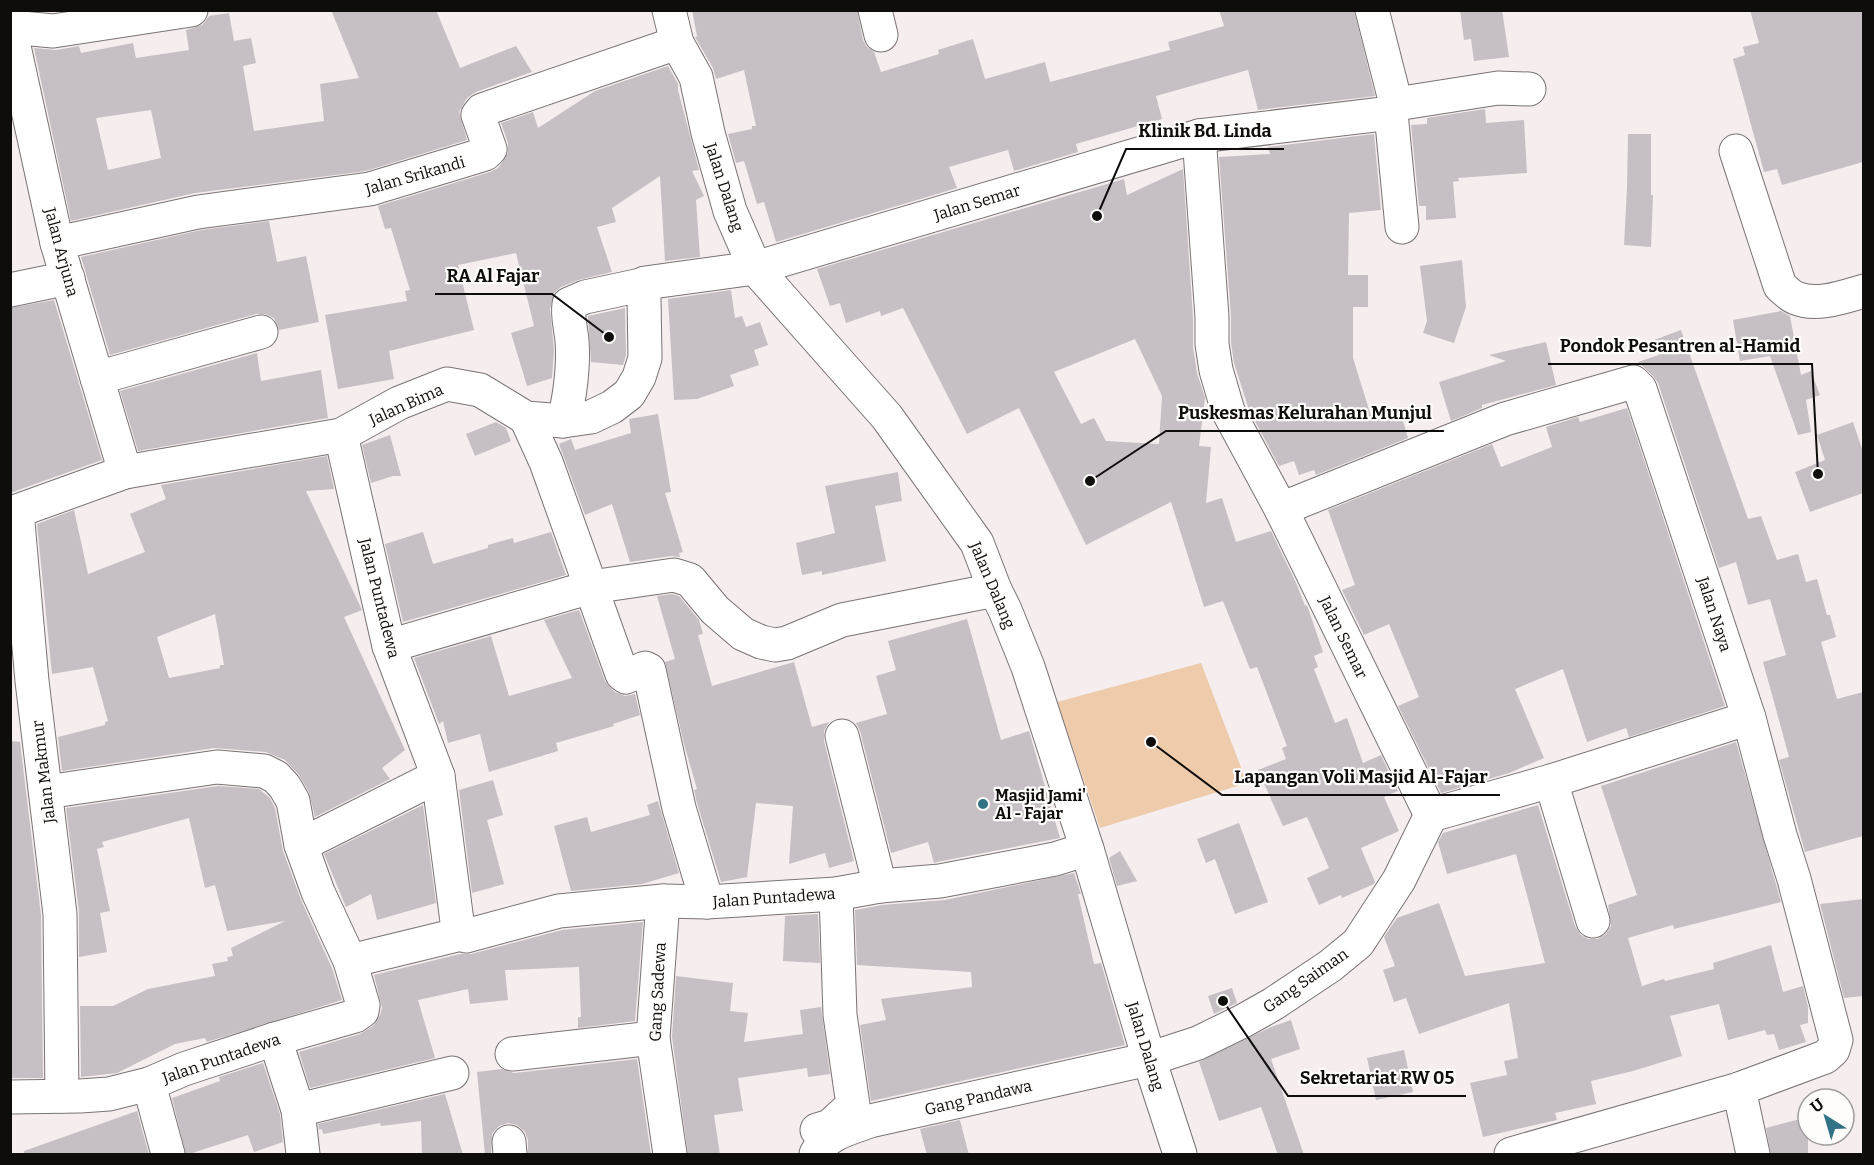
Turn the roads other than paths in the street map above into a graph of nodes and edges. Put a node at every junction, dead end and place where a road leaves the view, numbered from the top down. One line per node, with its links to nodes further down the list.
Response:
1 (191, 10): 4 (street)
2 (669, 10): 5 (street, Jalan Dalang)
3 (1372, 10): 7 (street)
4 (11, 28): 11 (street, Jalan Arjuna)
5 (677, 43): 11 (street, Jalan Srikandi); 12 (street, Jalan Dalang)
6 (1529, 89): 7 (street, Jalan Semar)
7 (1394, 108): 8 (street, Jalan Semar); 10 (street)
8 (1198, 136): 12 (street, Jalan Semar); 23 (street, Jalan Semar)
9 (1736, 151): 16 (street)
10 (1402, 226)
11 (57, 243): 13 (street, Jalan Arjuna)
12 (754, 268): 14 (street); 26 (street, Jalan Dalang)
13 (68, 278): 15 (street); 18 (street, Jalan Arjuna)
14 (641, 285): 20 (street, Jalan Bima); 20 (street)
15 (10, 290)
16 (1863, 291)
17 (261, 332): 18 (street)
18 (97, 378): 22 (street, Jalan Arjuna)
19 (526, 418): 20 (street, Jalan Bima); 21 (street, Jalan Bima); 25 (street)
20 (563, 421)
21 (341, 435): 22 (street, Jalan Bima); 27 (street, Jalan Puntadewa)
22 (125, 472): 24 (street, Jalan Makmur)
23 (1281, 509): 28 (street, Jalan Naya); 33 (street, Jalan Semar)
24 (14, 512): 32 (street, Jalan Makmur)
25 (591, 587): 26 (street); 27 (street); 39 (street)
26 (995, 591): 35 (street, Jalan Dalang)
27 (389, 646): 30 (street, Jalan Puntadewa)
28 (1749, 718): 31 (street); 49 (street, Jalan Naya)
29 (842, 736): 36 (street)
30 (438, 776): 34 (street); 41 (street, Jalan Puntadewa)
31 (1551, 781): 33 (street); 40 (street)
32 (46, 792): 34 (street, Jalan Puntadewa); 50 (street, Jalan Makmur)
33 (1431, 815): 46 (street, Gang Saiman)
34 (301, 845): 42 (street, Jalan Puntadewa)
35 (1087, 849): 36 (street, Jalan Puntadewa); 46 (street, Jalan Dalang)
36 (880, 886): 37 (street, Jalan Puntadewa)
37 (836, 894): 39 (street, Jalan Puntadewa); 56 (street)
38 (663, 901): 39 (street, Jalan Puntadewa); 41 (street, Jalan Puntadewa); 43 (street, Gang Sadewa)
39 (707, 902)
40 (1593, 921)
41 (461, 934): 42 (street, Jalan Puntadewa)
42 (350, 961): 44 (street, Jalan Puntadewa)
43 (653, 1038): 45 (street); 55 (street, Gang Sadewa)
44 (275, 1039): 48 (street, Jalan Puntadewa); 52 (street)
45 (512, 1054)
46 (1149, 1059): 57 (street, Gang Pandawa); 58 (street, Jalan Dalang)
47 (452, 1072): 52 (street)
48 (149, 1084): 50 (street, Jalan Puntadewa); 53 (street)
49 (1739, 1089): 59 (street); 60 (street)
50 (62, 1096): 51 (street)
51 (10, 1097)
52 (298, 1110): 54 (street)
53 (168, 1155)
54 (303, 1155)
55 (670, 1155)
56 (803, 1155)
57 (816, 1155)
58 (1180, 1155)
59 (1511, 1155)
60 (1753, 1155)

